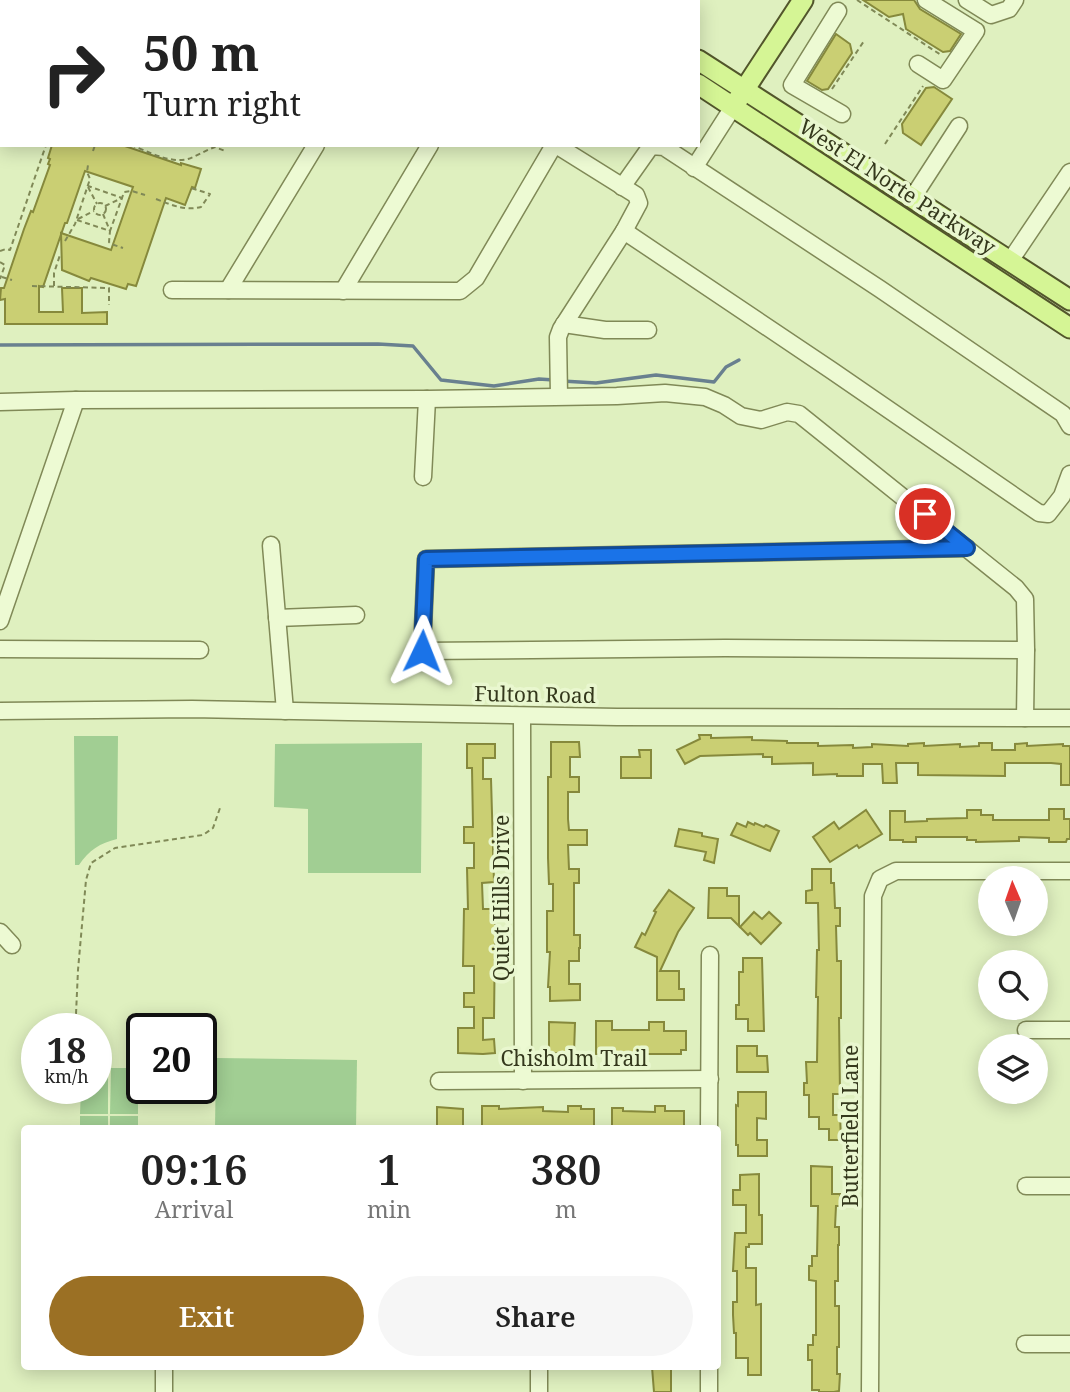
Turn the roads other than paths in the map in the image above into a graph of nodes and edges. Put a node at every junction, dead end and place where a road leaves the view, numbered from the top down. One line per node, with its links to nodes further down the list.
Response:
1 (803, 0): 9 (main road)
2 (926, 0): 7 (street)
3 (967, 0): 4 (street)
4 (1016, 0)
5 (838, 11): 11 (street)
6 (700, 61): 9 (main road, West El Norte Parkway)
7 (918, 64)
8 (700, 85): 10 (main road, West El Norte Parkway)
9 (744, 89): 10 (main road); 22 (main road, West El Norte Parkway)
10 (733, 107): 19 (street); 30 (main road, West El Norte Parkway)
11 (842, 114)
12 (958, 126): 22 (street)
13 (315, 147): 26 (street)
14 (429, 147): 27 (street)
15 (554, 147): 27 (street)
16 (558, 147): 21 (street)
17 (650, 147): 21 (street)
18 (664, 147): 19 (street)
19 (694, 168): 36 (street)
20 (1070, 173): 24 (street)
21 (622, 187): 23 (street)
22 (913, 197): 24 (main road, West El Norte Parkway)
23 (624, 231): 29 (street); 37 (street)
24 (1010, 261): 28 (main road, West El Norte Parkway)
25 (172, 290): 26 (street)
26 (228, 290): 27 (street)
27 (343, 290)
28 (1070, 300)
29 (564, 324): 31 (street); 32 (street)
30 (1070, 328)
31 (648, 330)
32 (559, 385): 33 (street); 40 (street)
33 (427, 399): 34 (street); 38 (street)
34 (76, 400): 35 (street); 43 (street)
35 (0, 402)
36 (1070, 426)
37 (1070, 474)
38 (423, 477)
39 (271, 545): 42 (street)
40 (967, 548): 46 (street); 46 (street)
41 (356, 615): 42 (street)
42 (277, 618): 48 (street)
43 (0, 621)
44 (0, 649): 45 (street)
45 (200, 650)
46 (1026, 650): 50 (street)
47 (0, 711): 48 (street, Fulton Road)
48 (285, 712): 49 (street, Fulton Road)
49 (522, 716): 50 (street, Fulton Road); 60 (street, Quiet Hills Drive)
50 (1025, 718): 51 (street, Fulton Road)
51 (1070, 718)
52 (1070, 871): 72 (street, Butterfield Lane)
53 (0, 932): 54 (street)
54 (12, 945)
55 (710, 956): 58 (street)
56 (1026, 1030): 57 (street)
57 (1070, 1030)
58 (709, 1079): 60 (street, Chisholm Trail); 61 (street)
59 (439, 1081): 60 (street, Chisholm Trail)
60 (523, 1081)
61 (709, 1125)
62 (1026, 1186): 63 (street)
63 (1070, 1186)
64 (1025, 1344): 65 (street)
65 (1070, 1345)
66 (164, 1370): 69 (street)
67 (539, 1370): 70 (street)
68 (709, 1370): 71 (street)
69 (164, 1392)
70 (539, 1392)
71 (709, 1392)
72 (870, 1392)

